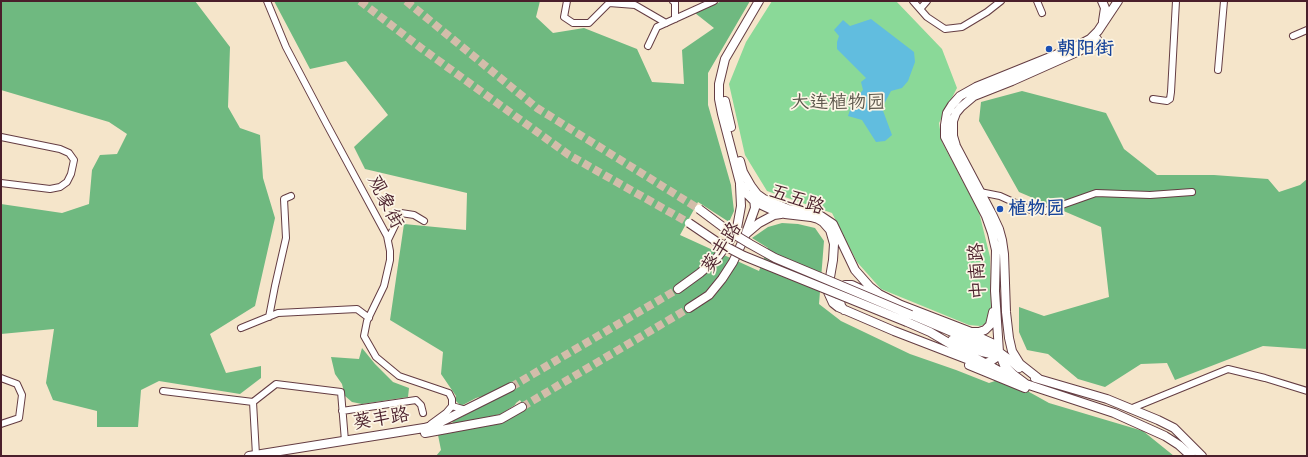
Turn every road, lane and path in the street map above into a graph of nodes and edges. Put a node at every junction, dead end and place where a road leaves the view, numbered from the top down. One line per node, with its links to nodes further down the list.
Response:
1 (267, 1): 43 (street, 观象街)
2 (566, 1): 19 (street)
3 (673, 1): 18 (street)
4 (714, 1): 18 (street)
5 (759, 1): 27 (main road, 五五路)
6 (765, 1): 29 (main road, 五五路)
7 (913, 1): 16 (street)
8 (927, 1): 16 (street)
9 (1001, 1): 16 (street)
10 (1037, 1): 17 (street)
11 (1102, 1): 20 (main road)
12 (1118, 1): 20 (main road, 中南路)
13 (1124, 1): 30 (main road)
14 (1176, 1): 25 (street)
15 (1224, 1): 24 (street)
16 (920, 9)
17 (1042, 12)
18 (675, 19): 19 (street)
19 (666, 23): 23 (street)
20 (1102, 26): 45 (main road, 中南路)
21 (1307, 30): 22 (street)
22 (1293, 36)
23 (648, 46)
24 (1218, 70)
25 (1153, 99)
26 (1, 137): 28 (street)
27 (740, 183): 34 (main road, 五五路); 41 (main road, 葵丰路)
28 (1, 184)
29 (751, 186): 33 (main road, 五五路); 34 (main road)
30 (980, 192): 31 (street); 49 (main road)
31 (1192, 192)
32 (291, 196): 50 (street)
33 (775, 204): 35 (main road); 46 (main road, 五五路)
34 (755, 205): 35 (main road); 39 (main road)
35 (763, 206): 37 (main road, 五五路)
36 (699, 209): 52 (main road, bridge)
37 (785, 214): 42 (main road, 葵丰路); 48 (main road, 五五路)
38 (424, 220): 43 (street)
39 (746, 222): 41 (main road); 42 (main road)
40 (689, 223): 52 (main road, bridge)
41 (736, 228): 44 (main road, 葵丰路)
42 (746, 234): 47 (main road, 葵丰路)
43 (388, 240): 51 (street, 观象街)
44 (678, 289)
45 (996, 291): 54 (main road, 五五路); 57 (main road, 中南路)
46 (901, 306): 48 (main road); 54 (main road, 五五路)
47 (689, 308)
48 (844, 310): 55 (main road, 五五路)
49 (1006, 312): 57 (main road); 60 (main road)
50 (269, 317): 51 (street); 53 (street)
51 (369, 318): 67 (street, 观象街)
52 (909, 319): 56 (main road, 五五路); 57 (main road)
53 (241, 328)
54 (963, 330): 57 (main road)
55 (894, 331): 58 (main road, 五五路); 65 (main road)
56 (930, 332): 57 (main road); 58 (main road, 五五路)
57 (999, 349): 58 (main road); 60 (main road); 61 (main road, 中南路)
58 (986, 363): 61 (main road, 五五路)
59 (1, 378): 73 (street)
60 (1039, 379): 69 (main road)
61 (1026, 384): 65 (main road, 中南路)
62 (511, 387): 70 (main road, 葵丰路)
63 (163, 391): 66 (street)
64 (1307, 391): 69 (street)
65 (1053, 394): 78 (main road, 中南路)
66 (253, 402): 71 (street); 76 (street)
67 (452, 406): 70 (street); 74 (street)
68 (522, 407): 77 (main road, 葵丰路)
69 (1130, 409): 79 (main road)
70 (466, 410): 74 (main road, 葵丰路)
71 (342, 411): 72 (street); 75 (street)
72 (423, 413)
73 (1, 424)
74 (427, 427): 75 (main road, 葵丰路)
75 (344, 441): 76 (main road, 葵丰路)
76 (252, 455)
77 (280, 456)
78 (1191, 456)
79 (1202, 456)

